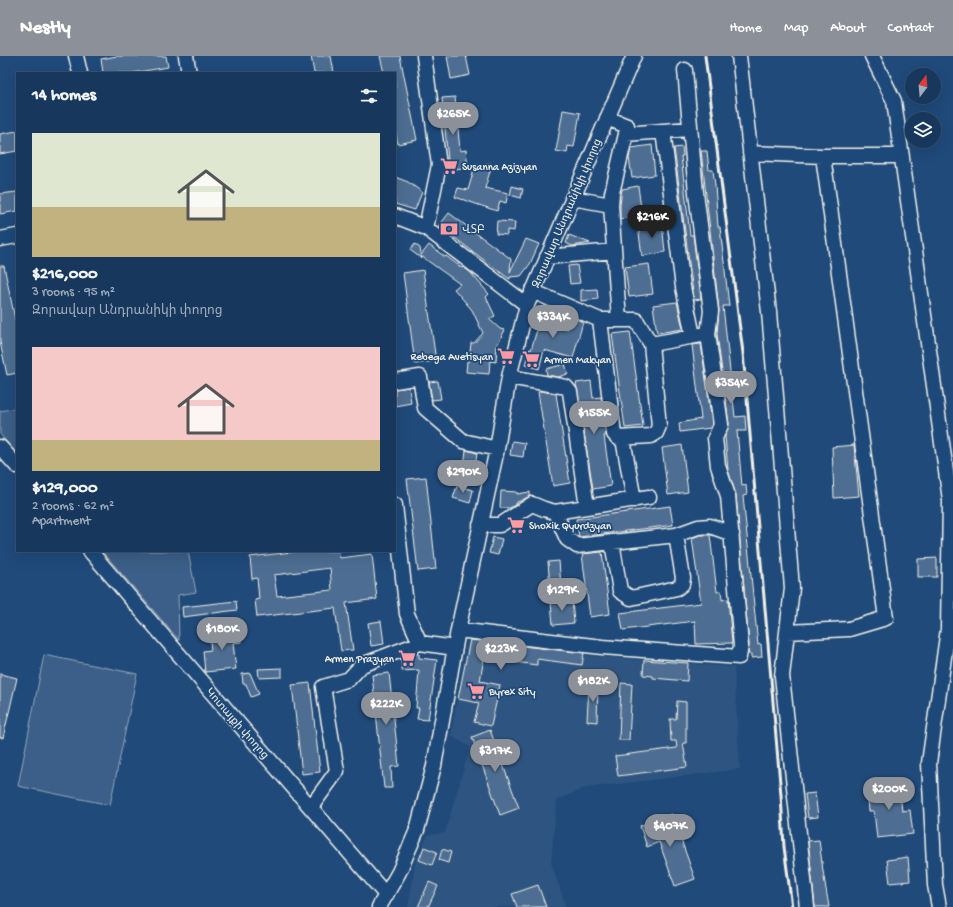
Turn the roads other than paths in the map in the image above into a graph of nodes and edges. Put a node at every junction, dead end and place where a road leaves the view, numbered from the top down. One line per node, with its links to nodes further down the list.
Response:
1 (76, 56): 8 (street)
2 (186, 56): 9 (street)
3 (424, 56): 20 (street)
4 (634, 56): 10 (street, Զորավար Անդրանիկի փողոց)
5 (739, 56): 14 (street)
6 (872, 56): 16 (street)
7 (685, 70): 11 (street)
8 (80, 72)
9 (189, 72)
10 (607, 118): 13 (street); 17 (street, Զորավար Անդրանիկի փողոց)
11 (690, 129): 12 (street); 29 (street)
12 (663, 131): 13 (street); 30 (street)
13 (626, 134): 18 (street)
14 (750, 153): 15 (street); 49 (street)
15 (823, 156): 16 (street); 49 (street)
16 (902, 156): 55 (street)
17 (572, 198): 18 (street); 24 (street, Զորավար Անդրանիկի փողոց)
18 (611, 205): 23 (street)
19 (396, 216): 20 (street)
20 (426, 228): 26 (street)
21 (16, 236): 22 (street)
22 (0, 239)
23 (614, 251): 24 (street); 28 (street)
24 (547, 257): 25 (street, Զորավար Անդրանիկի փողոց)
25 (532, 291): 26 (street, Զորավար Անդրանիկի փողոց); 27 (street)
26 (527, 305): 32 (street, Զորավար Անդրանիկի փողոց)
27 (600, 320): 28 (street); 34 (street)
28 (619, 320): 31 (street)
29 (708, 334): 30 (street); 44 (street)
30 (693, 336): 31 (street)
31 (651, 344): 34 (street)
32 (510, 377): 36 (street, Զորավար Անդրանիկի փողոց); 40 (street)
33 (396, 381): 36 (street)
34 (623, 439): 39 (street)
35 (0, 447): 37 (street)
36 (497, 449): 43 (street, Զորավար Անդրանիկի փողոց)
37 (16, 465)
38 (650, 497): 39 (street)
39 (634, 500): 40 (street)
40 (587, 507): 41 (street)
41 (555, 512): 43 (street); 46 (street)
42 (396, 514): 50 (street)
43 (480, 525): 48 (street, Զորավար Անդրանիկի փողոց)
44 (732, 534): 45 (street); 48 (street)
45 (676, 535): 46 (street); 46 (street)
46 (612, 542)
47 (91, 552): 52 (street, Կոտայքի փողոց)
48 (458, 630): 51 (street, Զորավար Անդրանիկի փողոց)
49 (787, 632): 54 (street)
50 (420, 643): 51 (street); 52 (street)
51 (455, 648): 53 (street, Զորավար Անդրանիկի փողոց)
52 (311, 807): 53 (street, Կոտայքի փողոց)
53 (383, 901)
54 (807, 907)
55 (939, 907)

